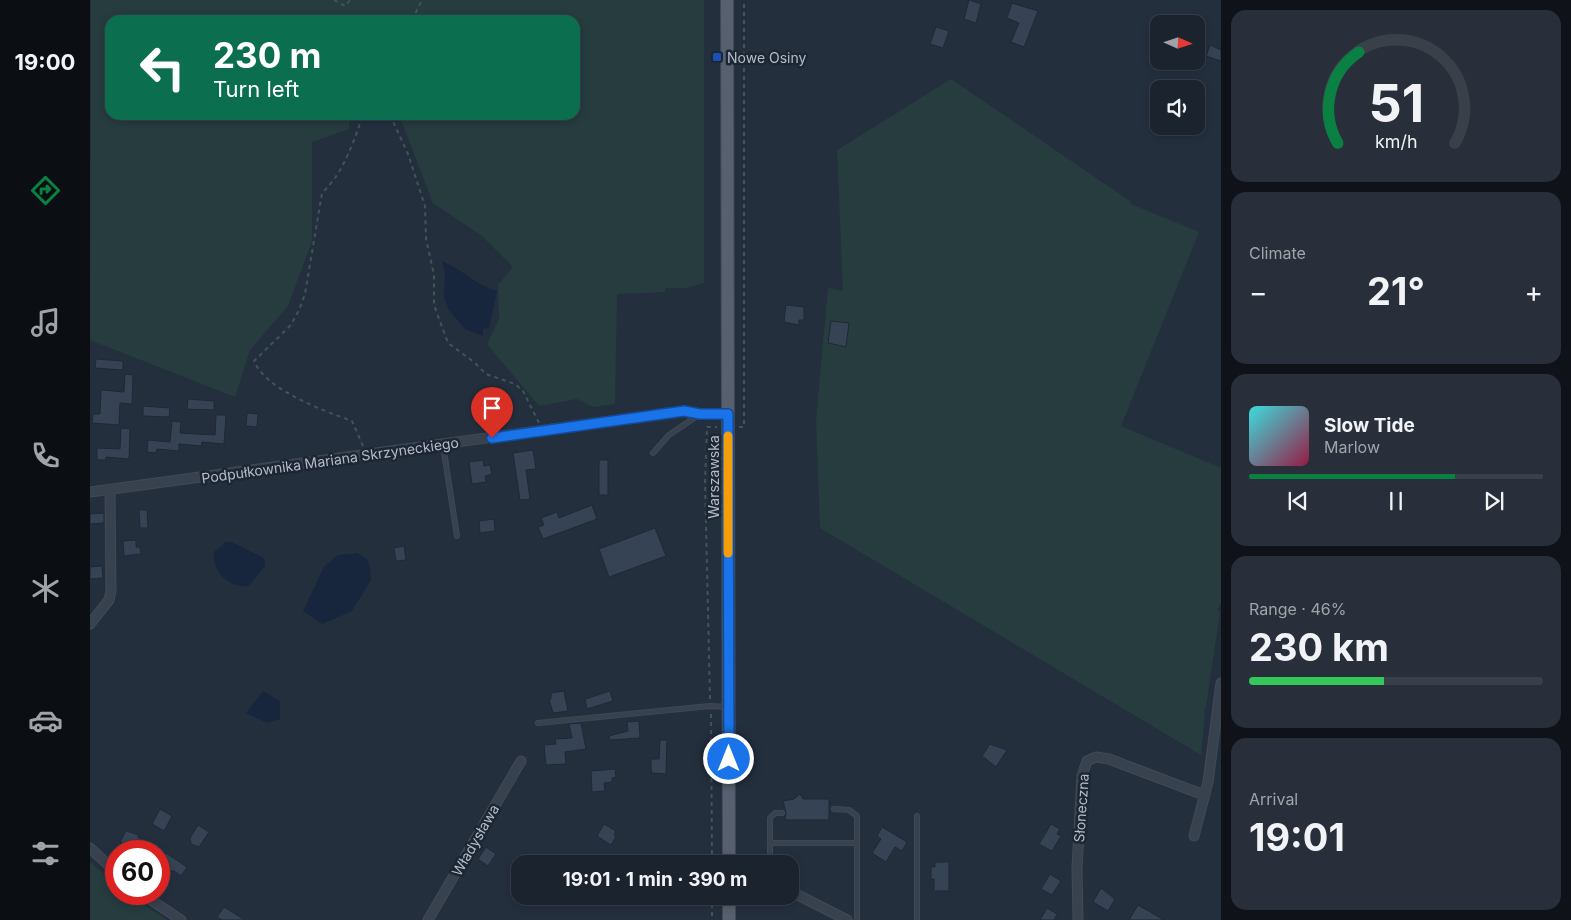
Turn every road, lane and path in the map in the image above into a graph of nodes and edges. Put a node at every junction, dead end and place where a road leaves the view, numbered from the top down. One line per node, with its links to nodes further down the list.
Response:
1 (334, 0): 2 (path)
2 (350, 0)
3 (422, 0): 6 (path)
4 (727, 0): 10 (main road, Warszawska)
5 (744, 0): 12 (path)
6 (414, 15)
7 (361, 120): 16 (path)
8 (392, 120): 13 (path)
9 (700, 414): 10 (street, Podpułkownika Mariana Skrzyneckiego); 13 (street, Podpułkownika Mariana Skrzyneckiego); 15 (lane)
10 (728, 414): 23 (main road, Warszawska)
11 (719, 427): 22 (path)
12 (736, 427)
13 (542, 430): 14 (street, Podpułkownika Mariana Skrzyneckiego)
14 (443, 445): 16 (street, Podpułkownika Mariana Skrzyneckiego); 19 (lane)
15 (653, 453)
16 (366, 456): 17 (street, Podpułkownika Mariana Skrzyneckiego)
17 (110, 490): 18 (street, Podpułkownika Mariana Skrzyneckiego); 20 (street)
18 (90, 492)
19 (457, 536)
20 (90, 624)
21 (1221, 683): 26 (street)
22 (710, 706): 23 (lane); 24 (lane); 34 (path)
23 (729, 707): 35 (main road, Warszawska)
24 (538, 723)
25 (521, 761): 43 (street, Władysława)
26 (1204, 795): 30 (street); 49 (street, Słoneczna)
27 (834, 809): 32 (lane)
28 (782, 812): 31 (lane)
29 (917, 816): 48 (lane)
30 (1194, 836)
31 (770, 843): 32 (lane); 36 (lane)
32 (858, 843): 47 (lane)
33 (90, 848): 37 (street)
34 (712, 855)
35 (729, 855)
36 (770, 855)
37 (105, 862)
38 (799, 896): 46 (street)
39 (158, 905): 42 (street)
40 (712, 905): 44 (path)
41 (729, 905): 45 (main road)
42 (181, 920)
43 (428, 920)
44 (712, 920)
45 (729, 920)
46 (847, 920)
47 (858, 920)
48 (917, 920)
49 (1078, 920)

